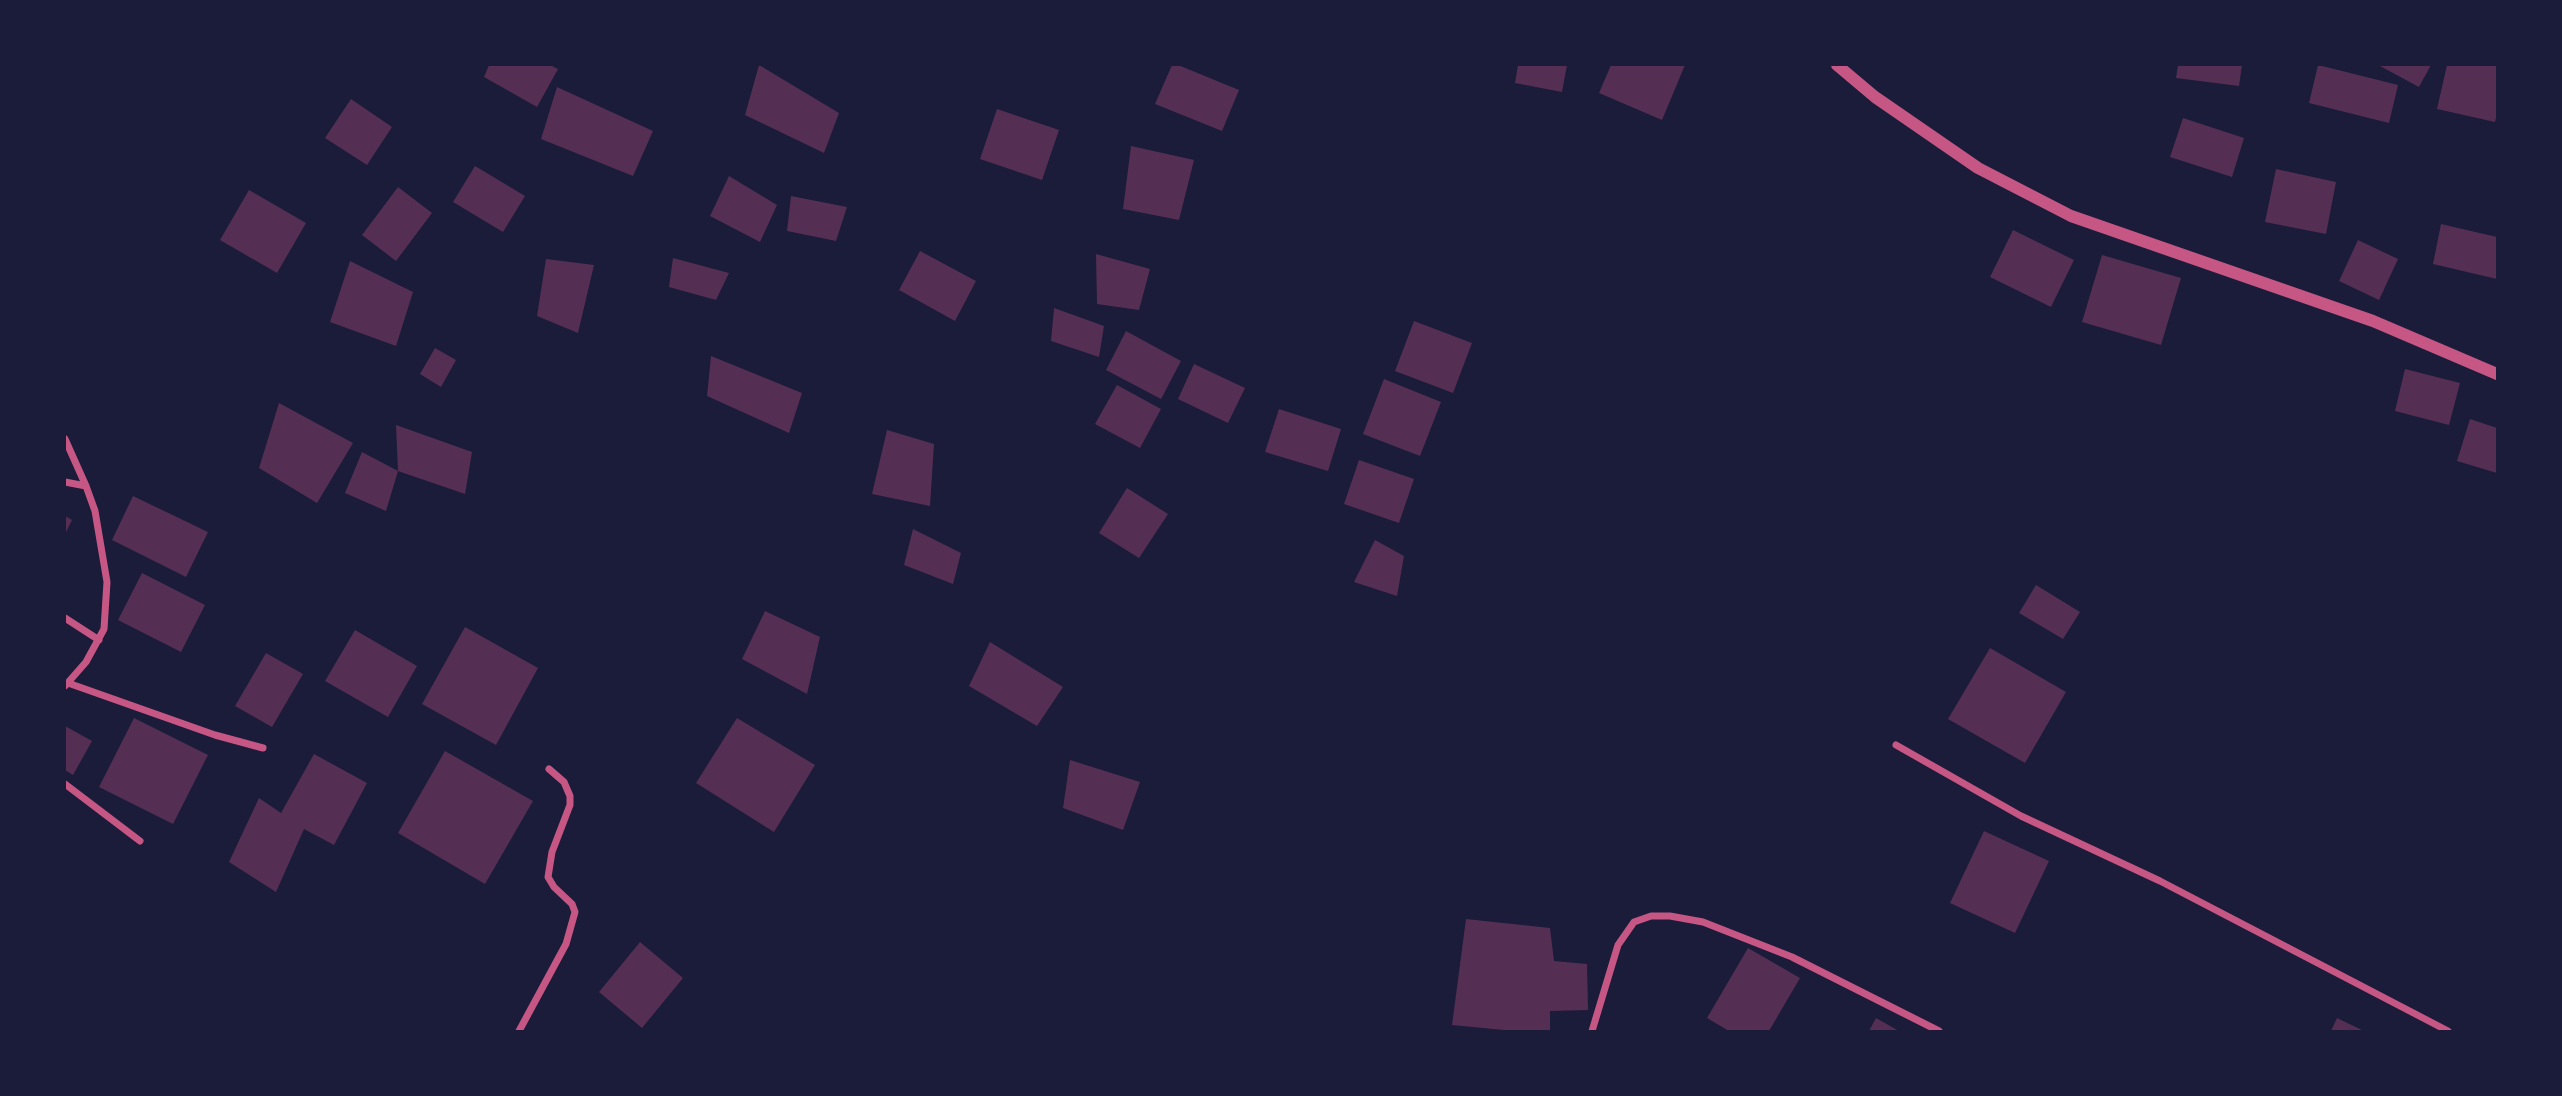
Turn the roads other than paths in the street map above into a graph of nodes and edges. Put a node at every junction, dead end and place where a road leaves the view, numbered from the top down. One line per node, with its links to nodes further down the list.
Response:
1 (1837, 65): 2 (street)
2 (2497, 374)
3 (65, 439): 5 (street)
4 (65, 482): 5 (street)
5 (86, 485): 7 (street)
6 (65, 618): 7 (street)
7 (99, 640): 8 (street)
8 (66, 684): 10 (street)
9 (1896, 745): 17 (street)
10 (263, 748)
11 (549, 769): 14 (street)
12 (65, 784): 13 (street)
13 (140, 841)
14 (519, 1031)
15 (1592, 1031): 16 (street)
16 (1939, 1031)
17 (2448, 1031)

